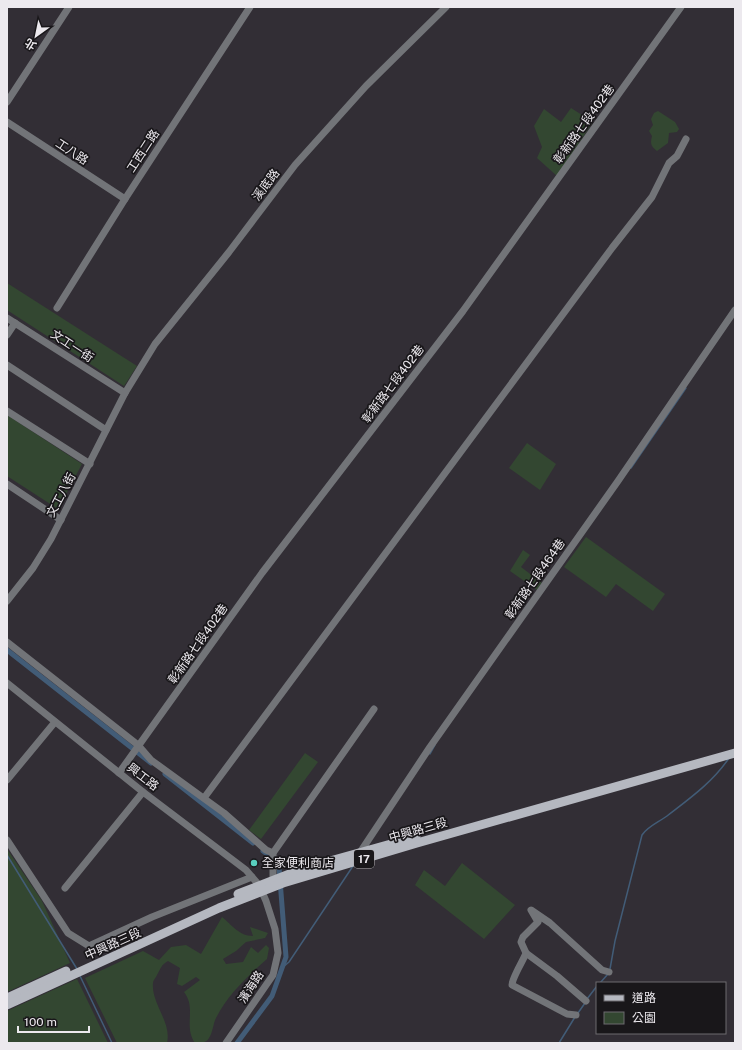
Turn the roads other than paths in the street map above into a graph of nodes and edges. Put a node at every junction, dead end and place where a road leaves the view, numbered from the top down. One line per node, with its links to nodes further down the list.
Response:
1 (69, 7): 5 (street)
2 (250, 7): 8 (street, 工西二路)
3 (446, 7): 15 (street, 溪底路)
4 (681, 7): 26 (street, 彰新路七段402巷)
5 (7, 102)
6 (7, 122): 8 (street, 工八路)
7 (686, 139): 32 (street)
8 (125, 200): 9 (street, 工西二路)
9 (57, 308)
10 (735, 310): 34 (street, 彰新路七段464巷)
11 (7, 318): 12 (street, 文工一街)
12 (15, 323): 13 (street); 15 (street, 文工一街)
13 (7, 335)
14 (7, 365): 17 (street)
15 (125, 393): 17 (street, 文工八街)
16 (7, 411): 18 (street)
17 (106, 430): 18 (street, 文工八街)
18 (90, 464): 20 (street, 文工八街)
19 (7, 484): 20 (street)
20 (61, 520): 21 (street, 文工八街)
21 (7, 601)
22 (7, 642): 26 (street)
23 (7, 683): 25 (street, 興工路)
24 (374, 709): 35 (street)
25 (55, 722): 29 (street, 興工路); 30 (street)
26 (138, 745): 29 (street, 彰新路七段402巷); 32 (street)
27 (735, 747): 34 (main road, 中興路三段 / 17)
28 (735, 753): 36 (main road, 中興路三段 / 17)
29 (119, 773): 31 (street, 興工路)
30 (7, 780)
31 (143, 792): 37 (street, 興工路); 39 (street)
32 (204, 798): 35 (street)
33 (7, 840): 37 (street)
34 (360, 852): 36 (street, 彰新路七段464巷); 38 (main road, 中興路三段 / 17)
35 (273, 855): 38 (street)
36 (354, 861): 38 (main road, 中興路三段 / 17)
37 (252, 877): 40 (street, 興工路)
38 (273, 880): 40 (main road, 中興路三段 / 17)
39 (65, 888)
40 (260, 888): 43 (main road, 中興路三段 / 17); 45 (main road, 中興路三段 / 17); 47 (street, 濱海路)
41 (526, 953): 42 (street); 44 (street); 46 (street)
42 (609, 972)
43 (7, 998)
44 (586, 1001)
45 (7, 1005)
46 (576, 1015)
47 (226, 1043)

